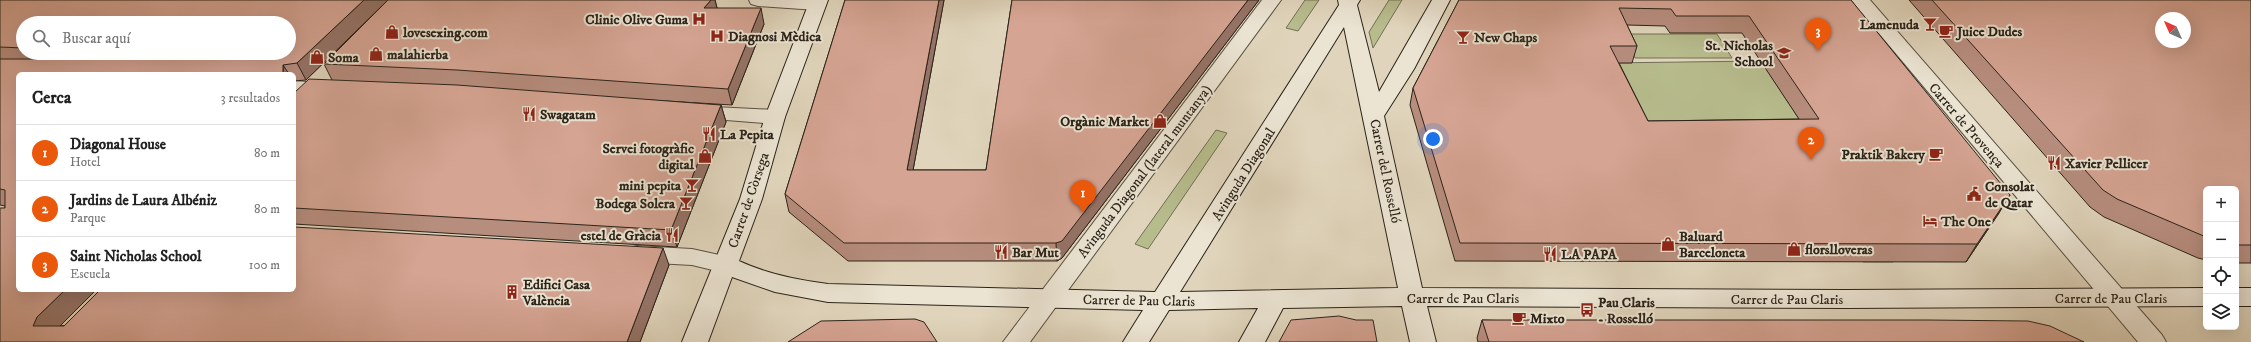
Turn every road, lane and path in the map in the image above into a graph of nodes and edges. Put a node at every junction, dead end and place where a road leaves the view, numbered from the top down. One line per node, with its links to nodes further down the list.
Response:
1 (758, 0): 6 (main road)
2 (1272, 0): 19 (main road, Avinguda Diagonal (lateral muntanya))
3 (1440, 0): 12 (main road)
4 (1860, 0): 21 (main road, Carrer de Provença)
5 (1351, 1): 12 (main road, Carrer del Rosselló); 23 (main road, Avinguda Diagonal)
6 (818, 2): 13 (main road, Carrer de Còrsega)
7 (332, 67): 8 (main road)
8 (302, 88): 9 (main road); 10 (main road)
9 (347, 89)
10 (296, 102)
11 (673, 110): 13 (main road)
12 (1374, 116): 20 (main road, Carrer del Rosselló)
13 (775, 117): 15 (main road, Carrer de Còrsega)
14 (617, 252): 15 (main road, Carrer de Pau Claris)
15 (725, 264): 19 (main road, Carrer de Pau Claris); 24 (main road, Carrer de Còrsega)
16 (2203, 297): 21 (main road, Carrer de Pau Claris)
17 (2239, 297): 18 (main road)
18 (2251, 297)
19 (1051, 298): 23 (main road, Carrer de Pau Claris); 25 (main road, Avinguda Diagonal (lateral muntanya))
20 (1413, 298): 21 (main road, Carrer de Pau Claris); 22 (main road, Carrer de Pau Claris); 28 (main road, Carrer del Rosselló)
21 (2115, 298): 29 (main road, Carrer de Provença)
22 (1275, 300): 23 (main road, Carrer de Pau Claris); 27 (main road)
23 (1162, 302): 26 (main road, Avinguda Diagonal)
24 (695, 342)
25 (1016, 342)
26 (1136, 342)
27 (1252, 342)
28 (1423, 342)
29 (2153, 342)

